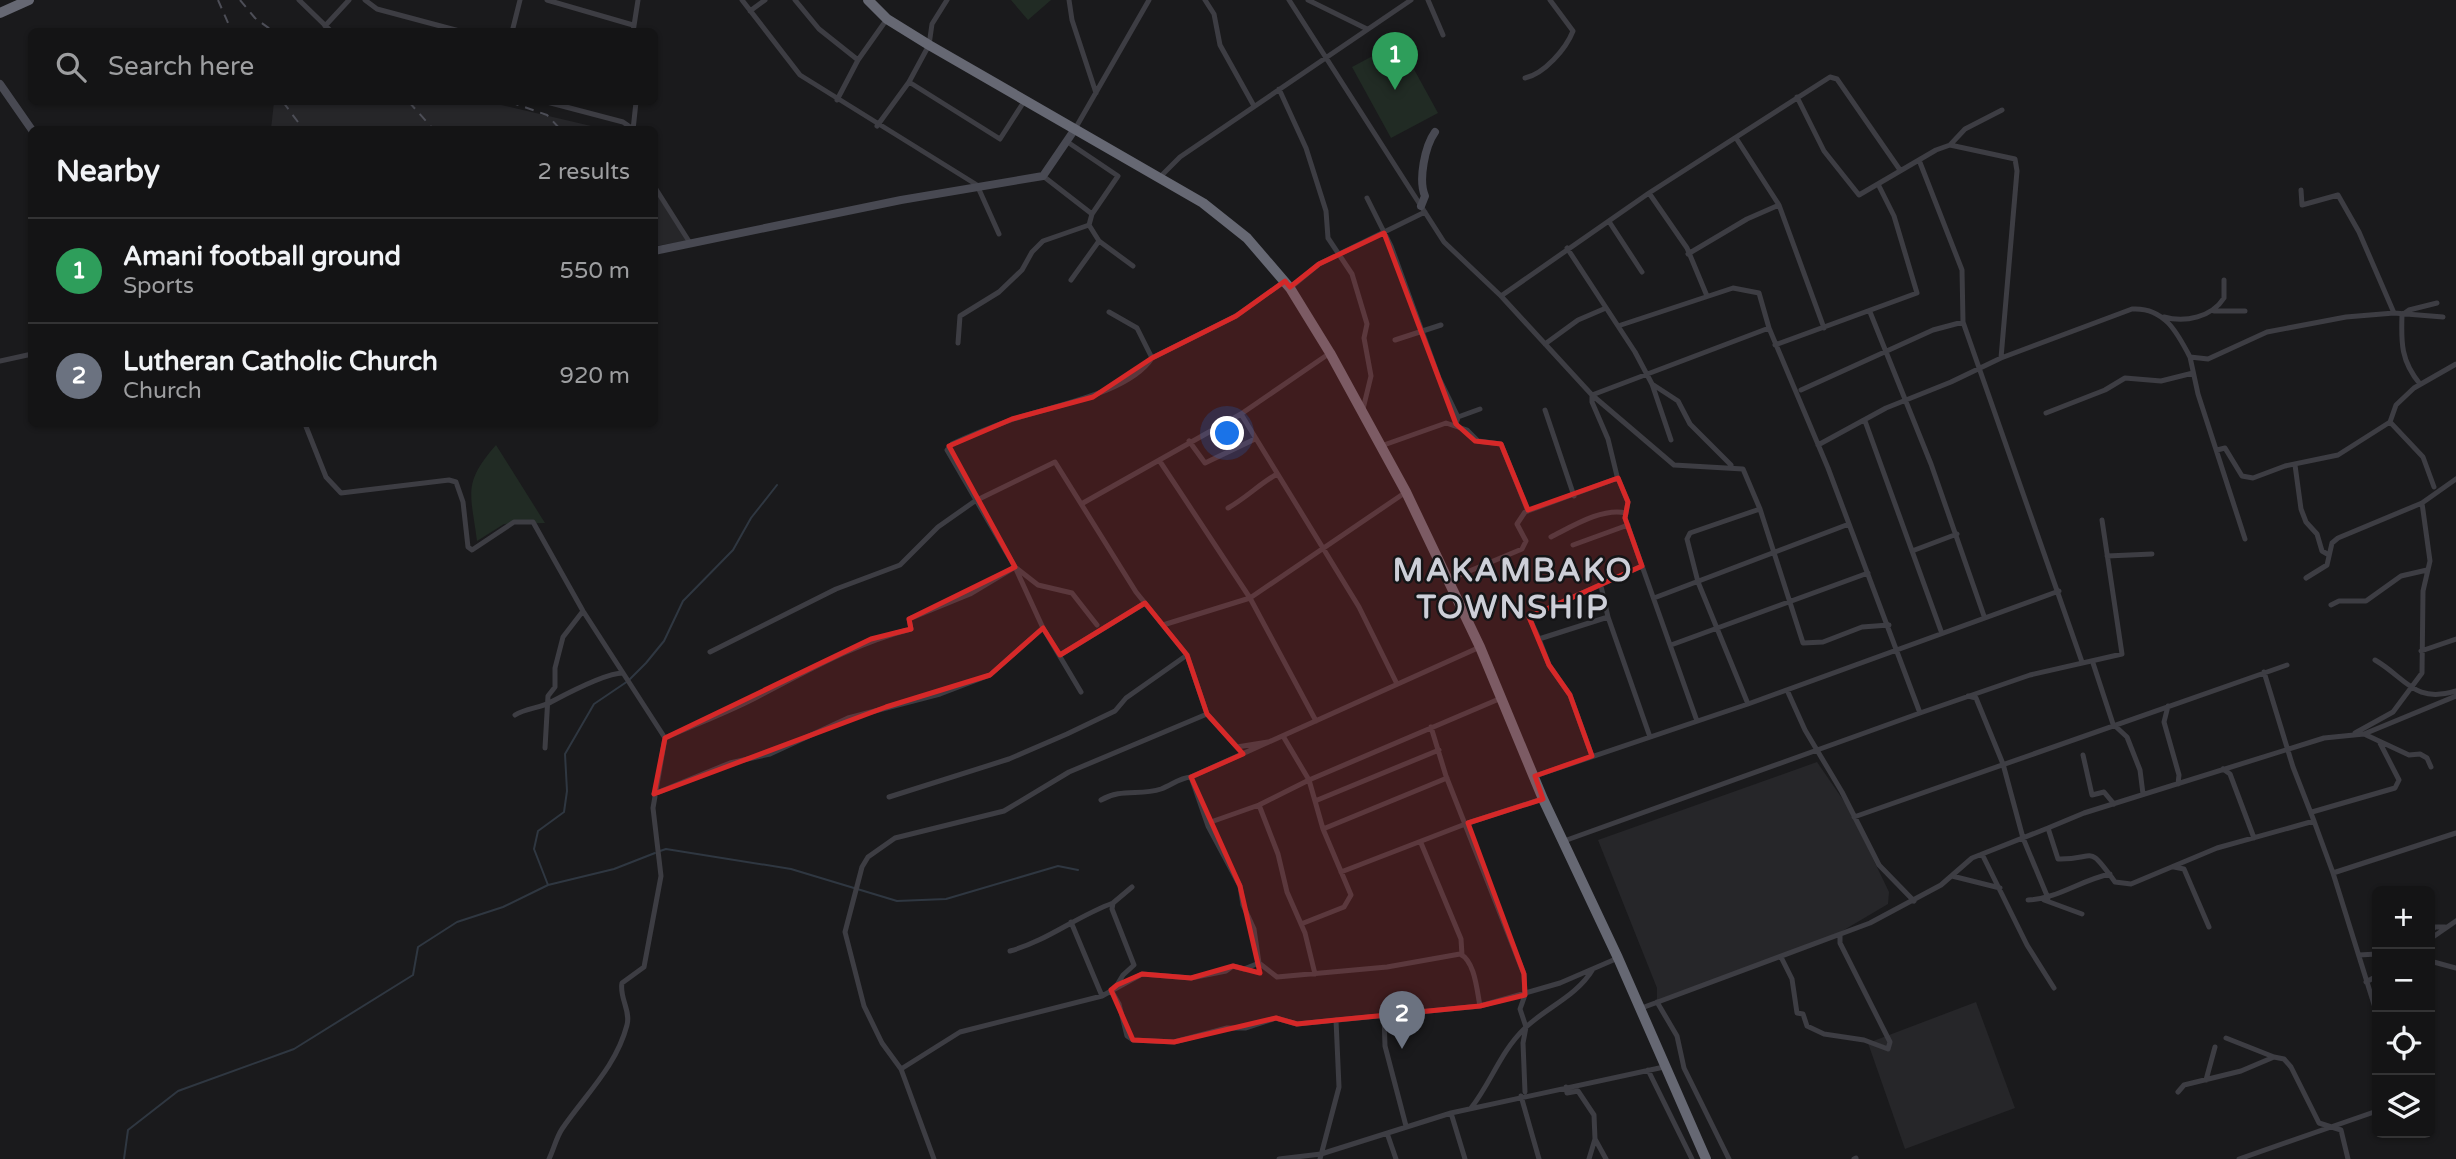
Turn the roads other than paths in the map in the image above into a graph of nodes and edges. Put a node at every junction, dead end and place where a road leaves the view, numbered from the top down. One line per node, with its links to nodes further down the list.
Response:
1 (29, 0): 22 (highway)
2 (299, 0): 24 (street)
3 (349, 0): 24 (street)
4 (365, 0): 26 (street)
5 (520, 0): 27 (street)
6 (547, 0): 28 (street)
7 (638, 0): 28 (street)
8 (742, 0): 21 (street)
9 (765, 0): 21 (street)
10 (795, 0): 33 (street)
11 (868, 0): 23 (highway)
12 (947, 0): 31 (street)
13 (1069, 0): 38 (street)
14 (1149, 0): 38 (street)
15 (1205, 0): 44 (street)
16 (1289, 0): 32 (street)
17 (1307, 0): 29 (street)
18 (1411, 0): 29 (street)
19 (1428, 0): 30 (street)
20 (1550, 0): 34 (street)
21 (750, 11): 40 (street)
22 (0, 13)
23 (887, 19): 31 (highway); 33 (street)
24 (325, 26): 25 (street)
25 (327, 28)
26 (448, 28)
27 (513, 28)
28 (633, 28)
29 (1367, 29): 32 (street)
30 (1443, 35)
31 (929, 45): 35 (street); 41 (highway)
32 (1328, 56): 37 (street); 66 (street)
33 (858, 60): 40 (street)
34 (1525, 78)
35 (909, 82): 41 (street); 49 (street)
36 (0, 84): 46 (street)
37 (1279, 89): 44 (street); 76 (street)
38 (1096, 93): 50 (street)
39 (1797, 97): 52 (street); 56 (street); 60 (street)
40 (837, 100): 49 (street)
41 (1025, 100): 50 (highway)
42 (559, 105): 47 (street)
43 (636, 105): 48 (street)
44 (1254, 106): 58 (street)
45 (2002, 110): 54 (street)
46 (29, 126)
47 (629, 126)
48 (633, 126)
49 (877, 126): 59 (street)
50 (1075, 129): 53 (street); 58 (highway)
51 (1435, 132): 66 (street)
52 (1737, 138): 63 (street); 65 (street)
53 (1066, 141): 57 (street); 67 (street)
54 (1950, 145): 55 (street); 110 (street)
55 (1919, 160): 56 (street); 95 (street)
56 (1900, 170): 60 (street)
57 (1043, 176): 59 (street); 67 (street)
58 (1161, 176): 82 (highway)
59 (977, 186): 71 (street); 73 (street)
60 (1879, 186): 89 (street)
61 (2301, 190): 91 (street)
62 (658, 192): 73 (street)
63 (1649, 193): 68 (street); 77 (street)
64 (1367, 198): 70 (street)
65 (1779, 205): 77 (street); 99 (street)
66 (1423, 209): 70 (street); 83 (street)
67 (1092, 214): 69 (street)
68 (1609, 223): 74 (street); 79 (street)
69 (1089, 225): 72 (street); 102 (street)
70 (1384, 233): 76 (street); 100 (street)
71 (999, 234)
72 (1099, 241): 78 (street); 80 (street)
73 (690, 243): 75 (street)
74 (1567, 248): 83 (street); 86 (street)
75 (658, 250)
76 (1339, 254): 82 (street); 123 (street)
77 (1688, 254): 84 (street)
78 (1133, 265)
79 (1642, 272)
80 (1071, 280)
81 (2224, 280): 90 (street)
82 (1288, 284): 106 (highway); 109 (street)
83 (1501, 296): 103 (street)
84 (1707, 296): 97 (street); 98 (street)
85 (2437, 303): 92 (street)
86 (1606, 308): 97 (street); 103 (street)
87 (2245, 311): 90 (street)
88 (1109, 312): 109 (street)
89 (1870, 312): 99 (street); 105 (street)
90 (2211, 312): 93 (street)
91 (2394, 313): 92 (street); 108 (street)
92 (2402, 315): 94 (street); 117 (street)
93 (2164, 317): 108 (street); 110 (street)
94 (2442, 317)
95 (1963, 322): 105 (street); 113 (street)
96 (1441, 325): 100 (street)
97 (1621, 326): 115 (street)
98 (1769, 328): 104 (street); 115 (street)
99 (1824, 328): 104 (street)
100 (1422, 330): 101 (street); 126 (street)
101 (1395, 340)
102 (958, 343)
103 (1545, 344): 119 (street)
104 (1775, 345): 133 (street)
105 (1886, 351): 118 (street); 120 (street)
106 (1330, 353): 123 (highway); 125 (street)
107 (28, 355): 111 (street)
108 (2190, 357): 114 (street)
109 (1152, 358): 145 (street)
110 (2001, 358): 113 (street)
111 (0, 361)
112 (2456, 364): 117 (street)
113 (1979, 369): 120 (street); 173 (street)
114 (2193, 373): 124 (street); 135 (street)
115 (1645, 374): 116 (street); 119 (street)
116 (1652, 384): 131 (street); 138 (street)
117 (2420, 384): 128 (street)
118 (1801, 390)
119 (1592, 395): 138 (street); 140 (street)
120 (1906, 400): 127 (street); 155 (street)
121 (1479, 409): 126 (street)
122 (1545, 410): 144 (street)
123 (1362, 412): 134 (highway)
124 (2046, 413)
125 (1241, 414): 130 (street); 132 (street)
126 (1457, 421): 134 (street); 150 (street)
127 (1865, 421): 133 (street); 160 (street)
128 (2390, 422): 137 (street); 142 (street)
129 (306, 427): 179 (street)
130 (1255, 439): 132 (street); 139 (street)
131 (1671, 440)
132 (1189, 441): 136 (street)
133 (1818, 445): 153 (street)
134 (1381, 446): 143 (highway)
135 (2217, 450): 137 (street); 157 (street)
136 (1159, 460): 146 (street); 174 (street)
137 (2295, 465): 163 (street)
138 (1733, 467): 149 (street)
139 (1277, 474): 148 (street); 159 (street)
140 (1618, 478): 144 (street); 151 (street)
141 (2456, 479): 147 (street)
142 (2434, 487)
143 (1406, 492): 159 (street); 170 (highway)
144 (1574, 496): 150 (street)
145 (975, 501): 146 (street); 166 (street); 193 (street)
146 (1083, 503): 177 (street)
147 (2423, 503): 163 (street); 167 (street)
148 (1228, 508)
149 (1760, 509): 161 (street); 171 (street)
150 (1528, 511): 170 (street)
151 (1626, 513): 154 (street); 156 (street)
152 (2102, 520): 164 (street)
153 (1849, 524): 161 (street); 168 (street)
154 (1628, 525): 158 (street); 165 (street)
155 (1957, 534): 160 (street); 180 (street)
156 (1551, 537)
157 (2245, 539)
158 (1573, 545)
159 (1321, 549): 174 (street); 203 (street)
160 (1912, 551): 187 (street)
161 (1773, 553): 171 (street); 176 (street)
162 (2152, 554): 164 (street)
163 (2329, 555): 169 (street)
164 (2107, 556): 199 (street)
165 (1642, 566): 172 (street); 175 (street)
166 (1015, 567): 182 (street); 185 (street); 225 (street)
167 (2427, 570): 178 (street); 194 (street)
168 (1868, 573): 176 (street); 184 (street)
169 (2306, 578)
170 (1448, 580): 191 (highway)
171 (1698, 582): 175 (street); 186 (street)
172 (1601, 586): 181 (street); 188 (street)
173 (2059, 591): 180 (street); 198 (street)
174 (1250, 598): 183 (street); 217 (street)
175 (1654, 598): 190 (street)
176 (1789, 602): 184 (street); 186 (street)
177 (1145, 603): 183 (street); 195 (street)
178 (2331, 605)
179 (583, 611): 201 (street); 212 (street)
180 (1984, 616): 187 (street)
181 (1608, 617): 188 (street); 224 (street)
182 (1097, 625)
183 (1163, 625): 196 (street)
184 (1889, 625): 192 (street)
185 (1043, 628): 195 (street); 242 (street)
186 (1717, 629): 190 (street); 211 (street)
187 (1941, 631): 192 (street)
188 (1539, 639): 233 (street)
189 (2456, 639): 194 (street)
190 (1671, 645): 218 (street)
191 (1480, 648): 203 (street); 210 (highway)
192 (1898, 648): 205 (street); 214 (street)
193 (710, 652)
194 (2421, 652): 204 (street)
195 (1060, 655): 207 (street)
196 (1187, 655): 215 (street); 244 (street)
197 (2375, 660): 204 (street)
198 (2082, 662): 199 (street); 208 (street)
199 (2093, 663): 219 (street)
200 (2287, 665): 202 (street)
201 (624, 673): 212 (street); 225 (street)
202 (2264, 673): 213 (street); 230 (street)
203 (1397, 684): 217 (street)
204 (2411, 686): 206 (street); 222 (street)
205 (1787, 690): 211 (street); 231 (street)
206 (2456, 691)
207 (1082, 692)
208 (1968, 696): 214 (street); 234 (street)
209 (2456, 696): 221 (street)
210 (1499, 699): 220 (street); 237 (highway)
211 (1748, 704): 218 (street)
212 (549, 705): 216 (street); 228 (street)
213 (2168, 706): 219 (street); 241 (street)
214 (1920, 713): 231 (street)
215 (1207, 714): 226 (street); 312 (street)
216 (515, 715)
217 (1316, 721): 223 (street)
218 (1697, 721): 224 (street)
219 (2113, 724): 234 (street); 243 (street)
220 (1431, 727): 229 (street); 240 (street)
221 (2364, 734): 222 (street); 227 (street)
222 (2353, 735): 230 (street)
223 (1283, 736): 226 (street); 240 (street)
224 (1650, 737): 233 (street)
225 (665, 738): 242 (street)
226 (1268, 742): 238 (street)
227 (2381, 743): 235 (street); 250 (street)
228 (545, 748)
229 (1438, 750): 239 (street); 247 (street)
230 (2288, 750): 236 (street); 250 (street)
231 (1819, 751): 251 (street); 260 (street)
232 (2083, 755): 248 (street)
233 (1592, 756): 237 (street)
234 (2003, 764): 251 (street); 258 (street)
235 (2431, 767)
236 (2223, 769): 241 (street); 259 (street)
237 (1535, 776): 245 (highway)
238 (1191, 777): 246 (street); 253 (street)
239 (1447, 778): 254 (street); 256 (street)
240 (1308, 780): 247 (street); 249 (street)
241 (2178, 784): 243 (street)
242 (654, 793): 326 (street)
243 (2143, 794): 248 (street)
244 (888, 797)
245 (1543, 799): 254 (street); 260 (highway)
246 (1101, 800)
247 (1315, 801): 256 (street)
248 (2114, 804): 255 (street)
249 (1259, 806): 253 (street); 278 (street)
250 (2312, 812): 252 (street)
251 (1854, 817): 273 (street)
252 (2314, 821): 259 (street); 265 (street)
253 (1208, 823): 291 (street)
254 (1468, 824): 261 (street); 299 (street)
255 (2048, 828): 258 (street); 266 (street)
256 (1323, 829): 264 (street)
257 (2456, 832): 265 (street)
258 (2023, 838): 262 (street); 270 (street)
259 (2254, 838): 263 (street)
260 (1564, 841): 289 (highway)
261 (1420, 843): 264 (street); 286 (street)
262 (1982, 854): 267 (street); 269 (street)
263 (2174, 867): 266 (street); 279 (street)
264 (1341, 872): 278 (street)
265 (2333, 873): 287 (street)
266 (2110, 874): 270 (street)
267 (1952, 876): 269 (street); 273 (street)
268 (1132, 887): 274 (street)
269 (2000, 888): 298 (street)
270 (2048, 898): 272 (street)
271 (2028, 900): 272 (street)
272 (2040, 900): 275 (street)
273 (1914, 901): 282 (street)
274 (1114, 904): 277 (street); 297 (street)
275 (2082, 914)
276 (2456, 921): 281 (street)
277 (1071, 922): 284 (street); 300 (street)
278 (1301, 924): 294 (street)
279 (2209, 927)
280 (2435, 927): 281 (street)
281 (2447, 927): 283 (street)
282 (1840, 935): 288 (street); 288 (street)
283 (2435, 935)
284 (1010, 951)
285 (2372, 954): 287 (street)
286 (1462, 955): 294 (street); 302 (street)
287 (2359, 955): 296 (street)
288 (1781, 957): 301 (street)
289 (1618, 958): 293 (street); 303 (highway)
290 (2435, 962): 292 (street)
291 (1258, 963): 294 (street); 297 (street)
292 (2456, 968)
293 (1593, 969): 299 (street); 307 (street)
294 (1315, 974)
295 (2372, 979): 296 (street)
296 (2366, 982): 304 (street)
297 (1114, 988): 300 (street); 306 (street)
298 (2054, 988)
299 (1525, 995): 302 (street); 307 (street)
300 (1102, 996): 312 (street)
301 (1657, 1002): 303 (street); 336 (street)
302 (1480, 1006): 305 (street)
303 (1639, 1009): 311 (highway)
304 (2376, 1012)
305 (1384, 1014): 306 (street); 322 (street)
306 (1336, 1020): 325 (street)
307 (1526, 1027): 317 (street); 318 (street)
308 (2226, 1038): 310 (street)
309 (2216, 1047): 314 (street)
310 (2274, 1057): 314 (street); 321 (street)
311 (1664, 1067): 313 (street); 335 (highway)
312 (901, 1069): 327 (street)
313 (1648, 1070): 315 (street); 334 (street)
314 (2206, 1080): 316 (street)
315 (1566, 1087): 317 (street); 324 (street)
316 (2178, 1092)
317 (1523, 1094): 318 (street); 331 (street)
318 (1471, 1108): 319 (street)
319 (1451, 1113): 322 (street); 330 (street)
320 (2372, 1113): 321 (street)
321 (2334, 1125): 337 (street); 338 (street)
322 (1406, 1126): 323 (street)
323 (1387, 1133): 325 (street); 329 (street)
324 (1595, 1139): 332 (street); 333 (street)
325 (1321, 1156): 328 (street)
326 (549, 1159)
327 (934, 1159)
328 (1279, 1159)
329 (1396, 1159)
330 (1465, 1159)
331 (1539, 1159)
332 (1589, 1159)
333 (1606, 1159)
334 (1692, 1159)
335 (1706, 1159)
336 (1729, 1159)
337 (2239, 1159)
338 (2348, 1159)

